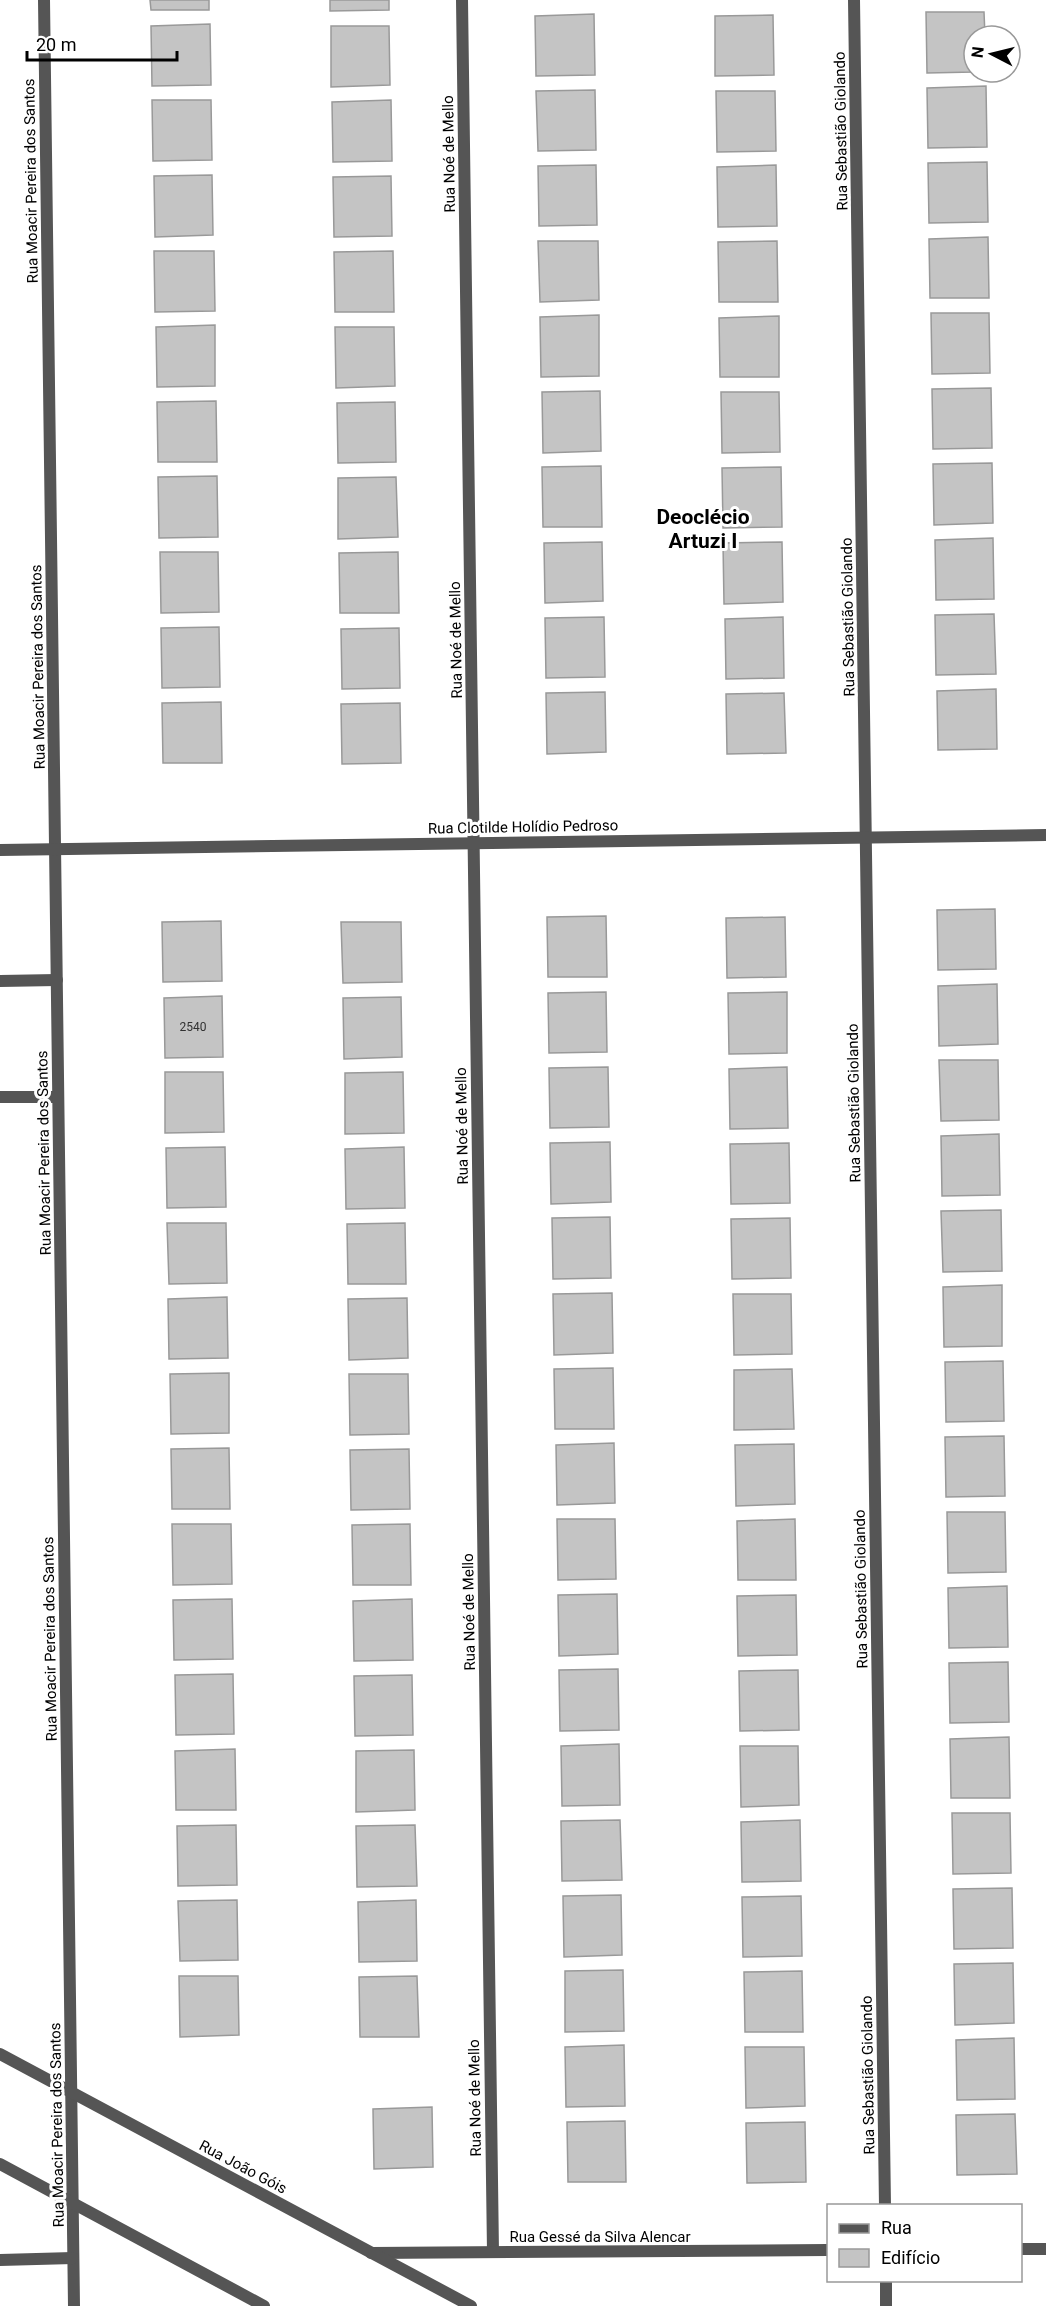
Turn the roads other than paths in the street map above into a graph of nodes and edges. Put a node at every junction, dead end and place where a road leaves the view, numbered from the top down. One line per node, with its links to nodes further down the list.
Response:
1 (44, 0): 7 (street, Rua Moacir Pereira dos Santos)
2 (462, 0): 6 (street, Rua Noé de Mello)
3 (854, 0): 5 (street, Rua Sebastião Giolando)
4 (1046, 835): 5 (street, Rua Clotilde Holídio Pedroso)
5 (866, 837): 6 (street, Rua Clotilde Holídio Pedroso); 17 (street, Rua Sebastião Giolando)
6 (474, 843): 7 (street, Rua Clotilde Holídio Pedroso); 21 (street, Rua Noé de Mello)
7 (55, 849): 8 (street, Rua Clotilde Holídio Pedroso); 9 (street, Rua Moacir Pereira dos Santos)
8 (0, 850)
9 (57, 980): 10 (street); 11 (street, Rua Moacir Pereira dos Santos)
10 (0, 981)
11 (58, 1096): 12 (street); 14 (street, Rua Moacir Pereira dos Santos)
12 (0, 1097)
13 (0, 2054): 14 (street, Rua João Góis)
14 (71, 2092): 16 (street, Rua Moacir Pereira dos Santos); 22 (street, Rua João Góis)
15 (0, 2164): 16 (street)
16 (73, 2204): 23 (street, Rua Moacir Pereira dos Santos); 27 (street)
17 (885, 2204)
18 (1022, 2249): 19 (street)
19 (1046, 2249)
20 (827, 2250): 21 (street, Rua Gessé da Silva Alencar)
21 (493, 2252): 22 (street, Rua Gessé da Silva Alencar)
22 (371, 2253): 28 (street, Rua João Góis)
23 (73, 2258): 24 (street); 26 (street, Rua Moacir Pereira dos Santos)
24 (0, 2260)
25 (886, 2282): 29 (street)
26 (74, 2306)
27 (264, 2306)
28 (471, 2306)
29 (886, 2306)

